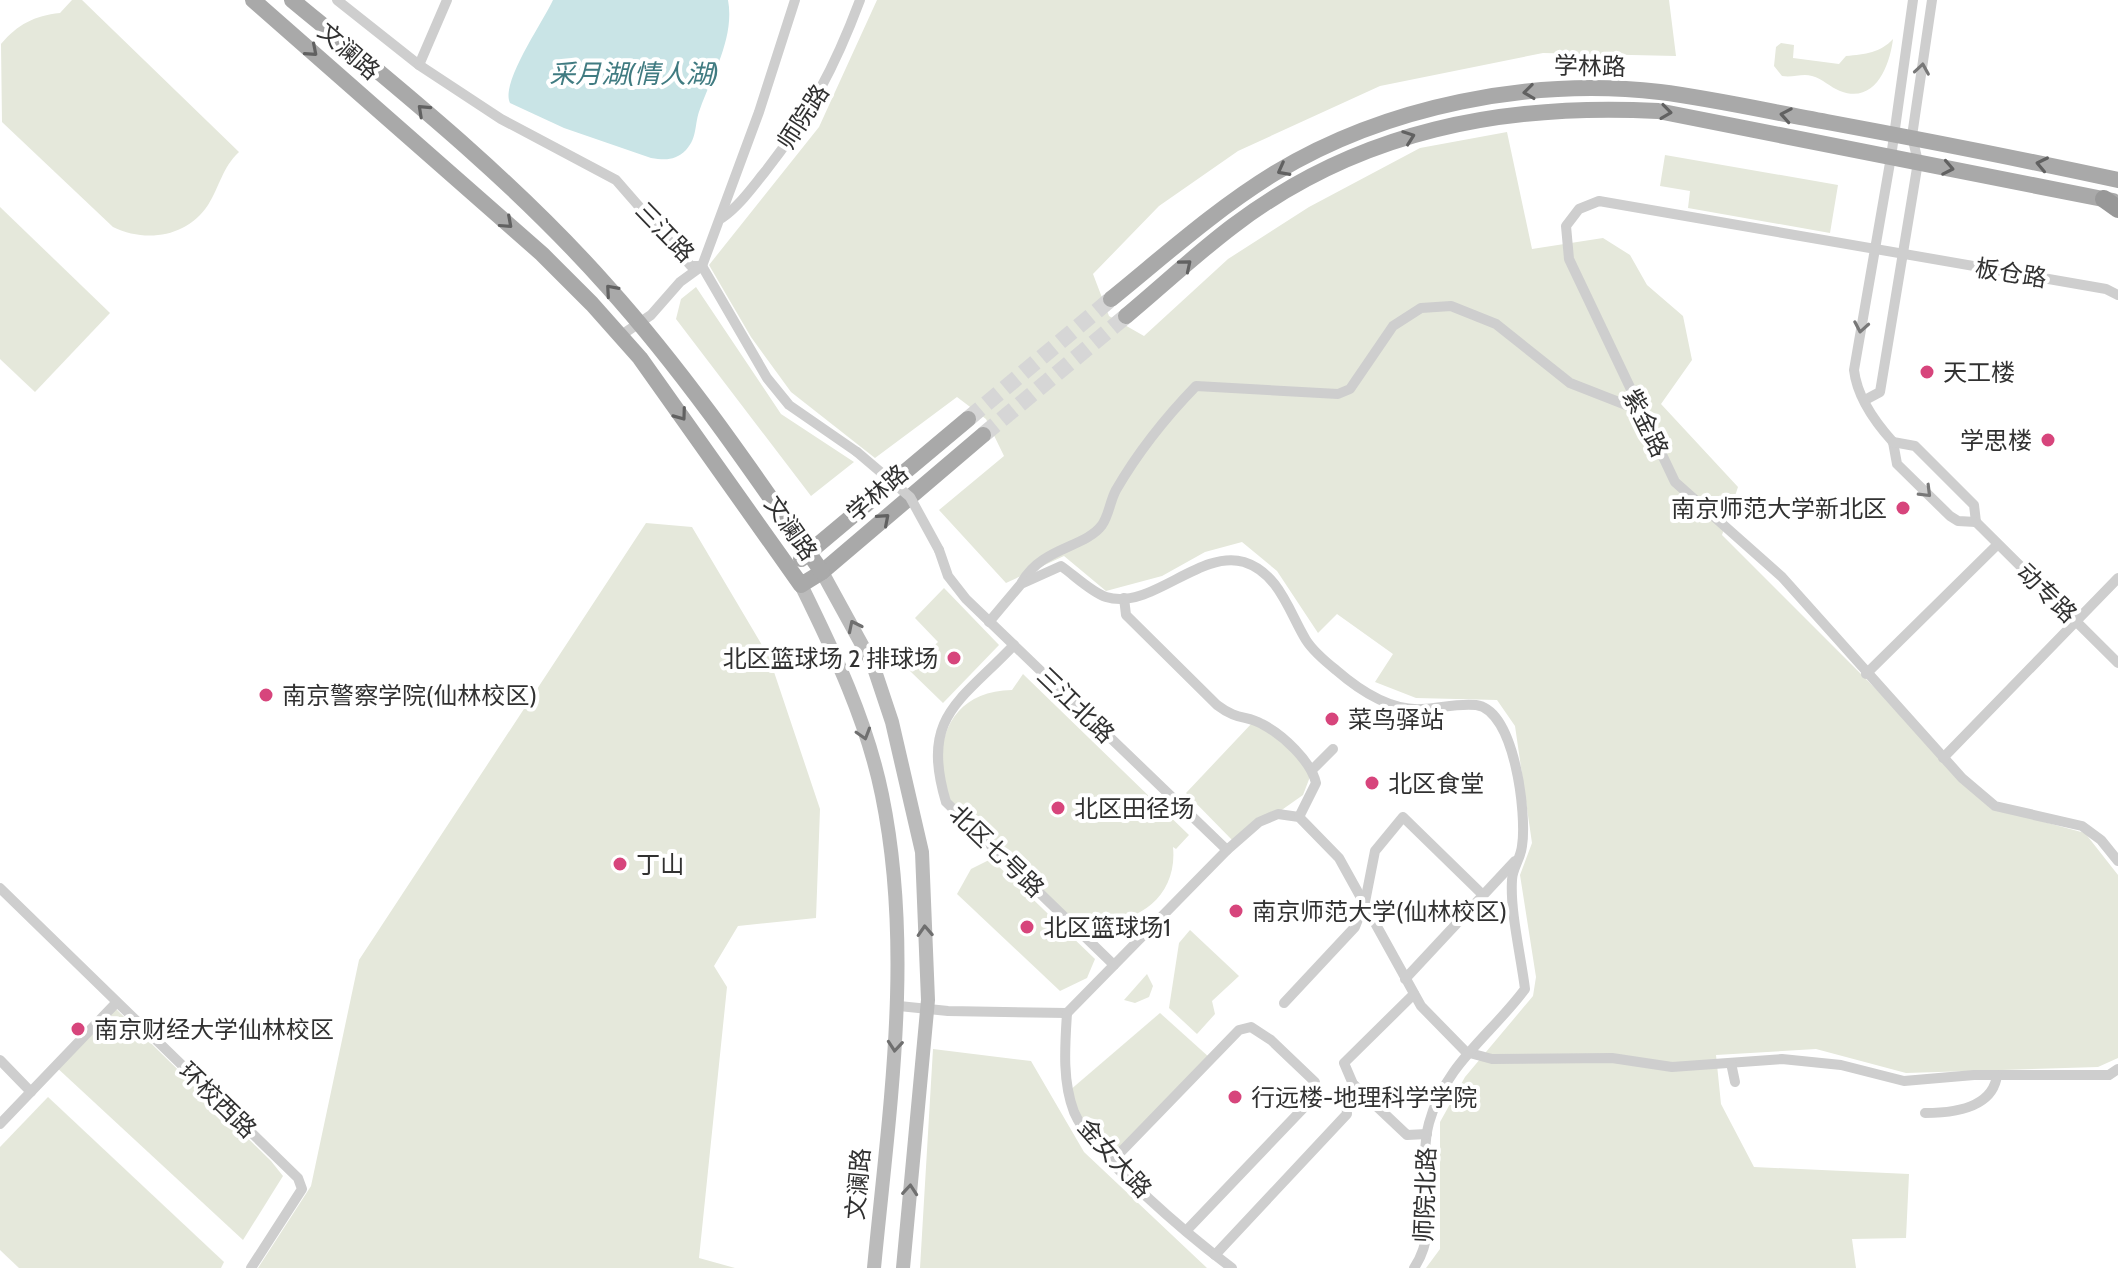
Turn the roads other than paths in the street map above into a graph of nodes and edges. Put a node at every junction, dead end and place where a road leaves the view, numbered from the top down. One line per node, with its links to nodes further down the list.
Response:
1 (253, 0): 24 (main road, 文澜路, one-way to 24)
2 (292, 0): 23 (main road, 文澜路, one-way to 2)
3 (337, 0): 9 (street, 三江路)
4 (447, 0): 9 (street)
5 (795, 0): 16 (street, 师院路)
6 (860, 0): 16 (street, 师院路)
7 (1913, 0): 10 (street)
8 (1932, 0): 11 (street, one-way to 8)
9 (419, 65): 19 (street, 三江路)
10 (1892, 134): 11 (main road, 学林路); 12 (street); 21 (main road, 学林路, one-way to 21)
11 (1912, 136): 13 (street); 14 (main road, 学林路, one-way to 11)
12 (1891, 157): 13 (main road, 学林路); 17 (street); 22 (main road, 学林路, one-way to 12)
13 (1918, 162): 15 (main road, 学林路, one-way to 15); 18 (street)
14 (2118, 180)
15 (2113, 203)
16 (722, 218): 19 (street, 师院路)
17 (1874, 251): 18 (street, 紫金路); 25 (street, one-way to 25); 26 (street, 紫金路)
18 (1902, 256): 20 (street, 板仓路); 25 (street)
19 (702, 266): 23 (street, 师院路); 30 (street, 三江路, bridge)
20 (2118, 295)
21 (1111, 299)
22 (1126, 316)
23 (638, 322): 24 (street, 师院路); 34 (main road, 文澜路)
24 (620, 336): 35 (main road, 文澜路, one-way to 35)
25 (1865, 400): 29 (street)
26 (1639, 410): 38 (street); 45 (street, 紫金路)
27 (968, 419): 30 (main road, 学林路)
28 (983, 435): 31 (main road, 学林路)
29 (1893, 442): 32 (street); 32 (street, one-way to 32)
30 (895, 481): 31 (street, 三江路, bridge); 34 (main road, 学林路)
31 (910, 497): 36 (main road, 学林路, one-way to 31); 41 (street, 三江北路, bridge)
32 (1976, 522): 33 (street, 动专路)
33 (1997, 545): 42 (street, 动专路); 45 (street)
34 (810, 554): 35 (main road, 学林路); 36 (main road, 文澜路)
35 (791, 566): 39 (main road, 文澜路)
36 (822, 572): 39 (main road, 学林路); 62 (main road, 文澜路, one-way to 36)
37 (2118, 578): 42 (street)
38 (1021, 584): 40 (street); 41 (street)
39 (801, 585): 61 (main road, 文澜路, one-way to 61)
40 (1124, 598): 48 (street); 51 (street, 师院北路)
41 (989, 622): 43 (street, 三江北路)
42 (2076, 622): 44 (street, 动专路); 47 (street)
43 (1014, 645): 50 (street, 三江北路); 56 (street, 北区七号路)
44 (2118, 663)
45 (1866, 674): 47 (street, 紫金路)
46 (1333, 749): 48 (street)
47 (1943, 758): 52 (street, 紫金路)
48 (1313, 769): 49 (street)
49 (1299, 817): 50 (street); 55 (street)
50 (1227, 850): 56 (street)
51 (1519, 857): 54 (street); 64 (street, 师院北路)
52 (2118, 861)
53 (0, 888): 59 (street, 环校西路)
54 (1483, 895): 55 (street); 57 (street)
55 (1365, 902): 57 (street); 60 (street)
56 (1114, 965): 63 (street)
57 (1405, 979): 58 (street)
58 (1414, 994): 64 (street); 70 (street)
59 (116, 1003): 71 (street); 78 (street, 环校西路)
60 (1284, 1003)
61 (899, 1006): 62 (street); 79 (main road, 文澜路, one-way to 79)
62 (928, 1007): 63 (street); 80 (main road, 文澜路, one-way to 62)
63 (1067, 1013): 75 (street, 金女大路)
64 (1466, 1052): 66 (street); 74 (street, 师院北路)
65 (0, 1060): 71 (street)
66 (1731, 1063): 68 (street); 69 (street)
67 (2118, 1069): 68 (street)
68 (1997, 1075): 72 (street)
69 (1735, 1082)
70 (1353, 1084): 74 (street); 77 (street)
71 (31, 1092): 73 (street)
72 (1925, 1113)
73 (0, 1124)
74 (1427, 1134): 82 (street, 师院北路)
75 (1113, 1160): 76 (street, 金女大路); 76 (street)
76 (1186, 1231): 77 (street, 金女大路)
77 (1215, 1255): 81 (street, 金女大路)
78 (251, 1268)
79 (874, 1268)
80 (903, 1268)
81 (1232, 1268)
82 (1414, 1268)

